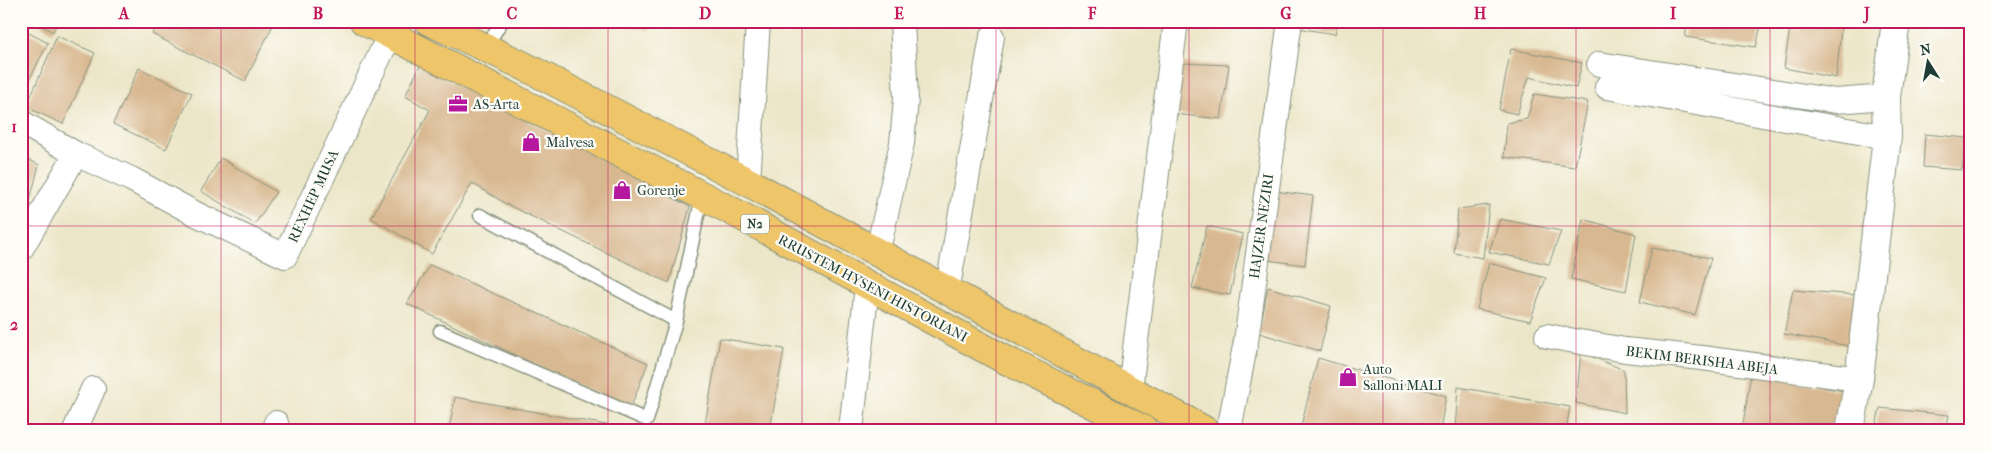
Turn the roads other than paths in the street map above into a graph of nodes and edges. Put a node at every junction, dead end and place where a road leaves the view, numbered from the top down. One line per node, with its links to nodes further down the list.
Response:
1 (364, 21): 9 (main road, RRUSTEM HYSENI HISTORIANI / N2)
2 (429, 21): 11 (main road, N2)
3 (502, 21): 11 (lane)
4 (758, 21): 18 (street)
5 (902, 21): 22 (street)
6 (1176, 21): 30 (street)
7 (1290, 21): 35 (street, HAJZER NEZIRI)
8 (1896, 21): 14 (street)
9 (390, 34): 17 (street, REXHEP MUSA); 19 (main road, RRUSTEM HYSENI HISTORIANI / N2)
10 (992, 38): 24 (street)
11 (484, 49): 18 (main road, N2)
12 (1599, 64): 14 (street)
13 (1607, 87): 16 (street)
14 (1886, 97): 16 (street)
15 (21, 122): 17 (street, REXHEP MUSA)
16 (1887, 137): 28 (street)
17 (76, 154): 21 (street)
18 (748, 182): 22 (main road, N2)
19 (702, 196): 23 (main road, RRUSTEM HYSENI HISTORIANI / N2); 25 (lane)
20 (480, 215): 25 (lane)
21 (21, 249)
22 (877, 254): 24 (main road, N2)
23 (867, 286): 32 (street); 33 (main road, RRUSTEM HYSENI HISTORIANI / N2)
24 (947, 292): 30 (main road, N2)
25 (676, 321): 26 (lane)
26 (440, 332)
27 (1547, 336): 28 (street, BEKIM BERISHA ABEJA)
28 (1859, 379): 36 (street)
29 (93, 389): 31 (street)
30 (1130, 389): 34 (main road, N2)
31 (75, 430)
32 (851, 430)
33 (1144, 430)
34 (1204, 430)
35 (1229, 430)
36 (1850, 430)

